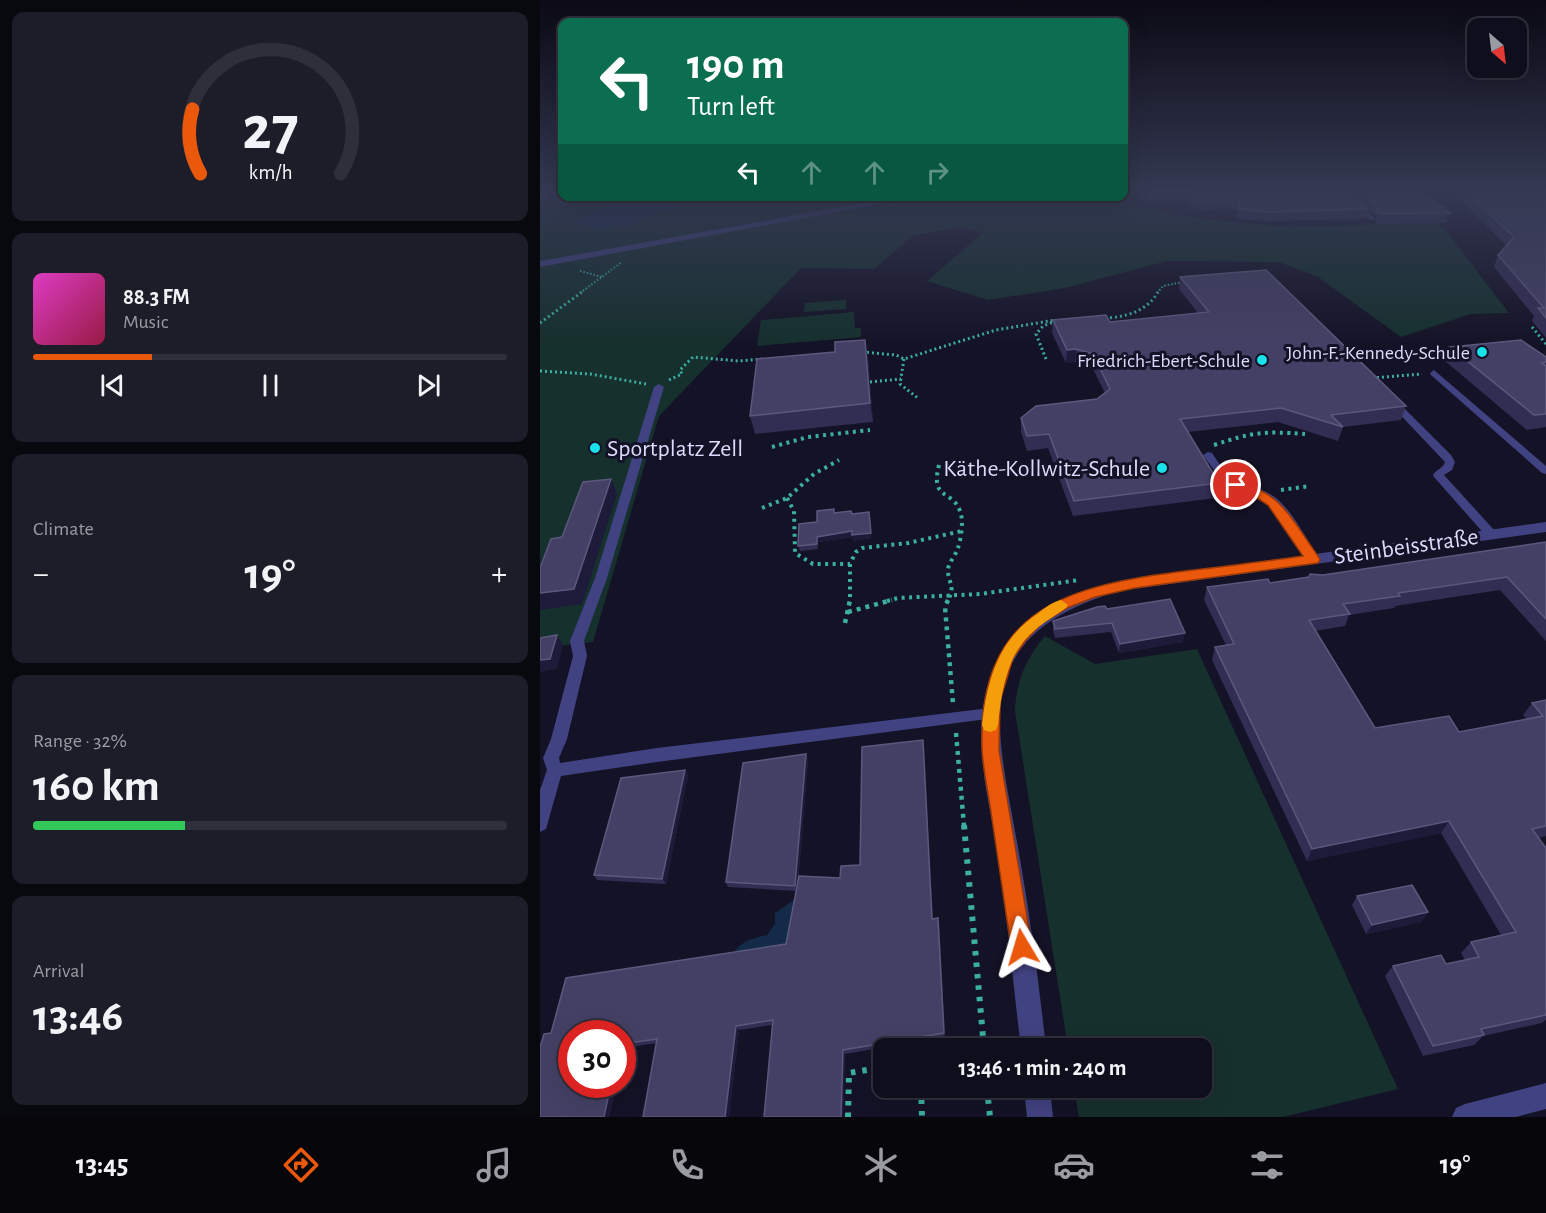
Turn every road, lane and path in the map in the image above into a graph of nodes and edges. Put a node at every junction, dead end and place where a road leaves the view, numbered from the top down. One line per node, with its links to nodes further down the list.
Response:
1 (667, 241): 2 (street)
2 (637, 247): 3 (street); 6 (path)
3 (540, 264)
4 (1190, 282): 5 (path)
5 (1100, 319)
6 (540, 323)
7 (1532, 327): 8 (path)
8 (1546, 344)
9 (856, 352): 11 (path)
10 (770, 358): 13 (path)
11 (904, 358): 12 (path); 17 (path)
12 (1046, 359)
13 (680, 370)
14 (540, 371): 19 (path)
15 (1434, 373): 16 (path); 27 (lane)
16 (1368, 378): 32 (lane)
17 (901, 379): 18 (path); 20 (path)
18 (870, 382)
19 (659, 387): 40 (lane)
20 (919, 399)
21 (870, 430): 23 (path)
22 (1305, 434): 24 (path)
23 (772, 447)
24 (1208, 455): 33 (lane)
25 (838, 460): 28 (path)
26 (939, 465): 31 (path)
27 (1546, 471)
28 (787, 498): 29 (path); 34 (path)
29 (762, 508)
30 (1546, 526): 32 (street, Steinbeisstraße)
31 (962, 531): 34 (path); 35 (path)
32 (1491, 534): 33 (street, Steinbeisstraße)
33 (1313, 560): 38 (street, Steinbeisstraße)
34 (850, 564): 36 (path)
35 (950, 595): 36 (path); 39 (path)
36 (848, 612): 37 (path)
37 (845, 623)
38 (990, 714): 39 (lane); 44 (street, Steinbeisstraße)
39 (954, 719): 40 (lane); 43 (path)
40 (555, 770): 41 (lane)
41 (542, 799): 42 (lane)
42 (540, 824)
43 (983, 1038)
44 (1032, 1038)
45 (873, 1069): 50 (path)
46 (1546, 1096): 54 (street)
47 (921, 1098): 51 (path)
48 (988, 1098): 52 (path)
49 (1037, 1098): 53 (street)
50 (848, 1117)
51 (922, 1117)
52 (990, 1117)
53 (1040, 1117)
54 (1465, 1117)

